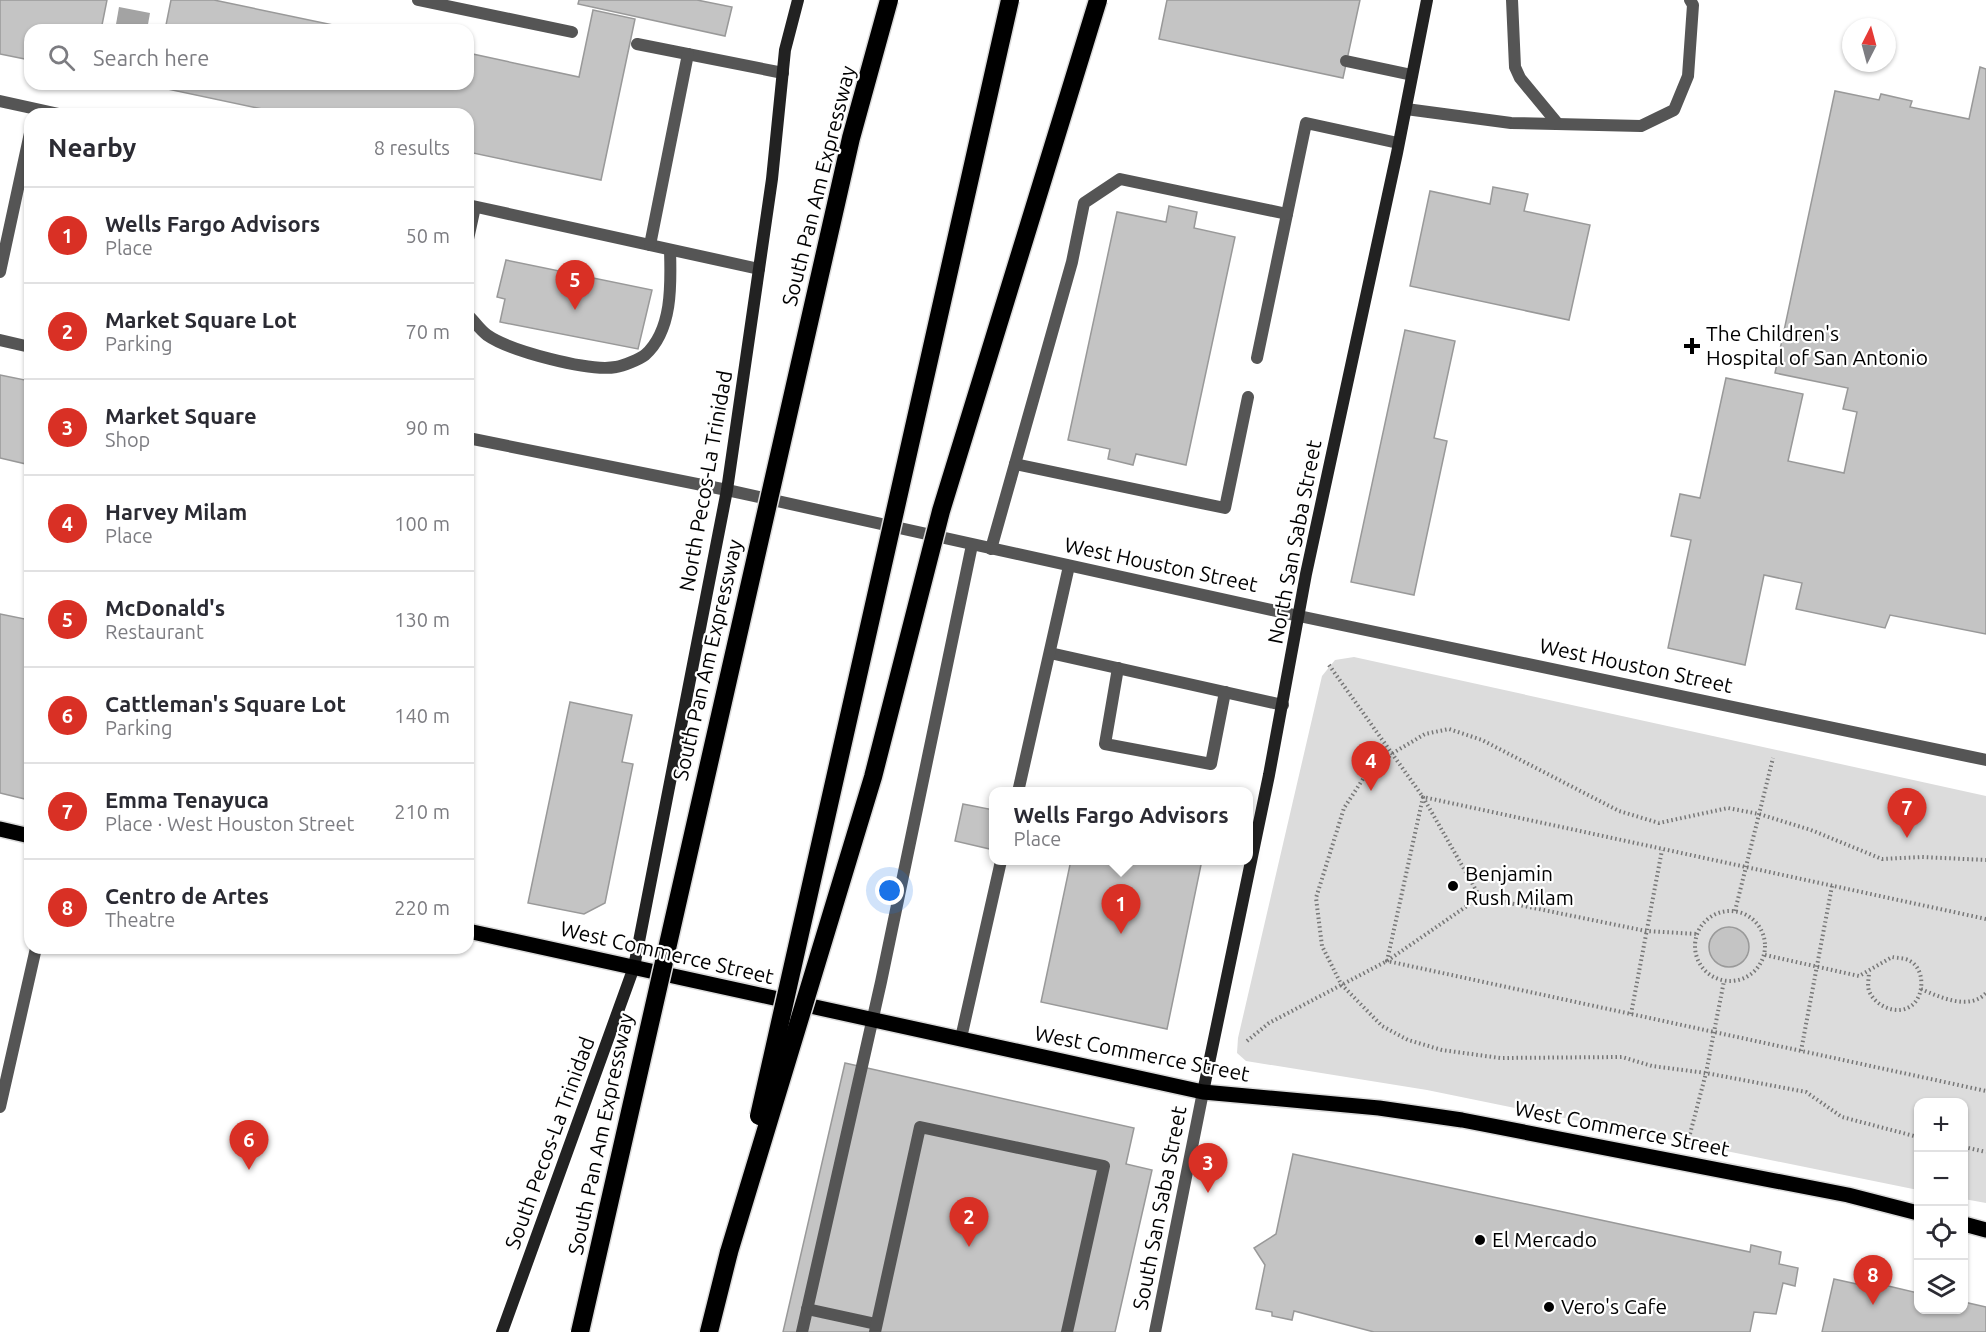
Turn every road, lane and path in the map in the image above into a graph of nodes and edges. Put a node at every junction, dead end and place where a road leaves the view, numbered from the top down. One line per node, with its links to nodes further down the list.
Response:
1 (418, 0): 9 (street)
2 (889, 0): 96 (highway, South Pan Am Expressway, bridge)
3 (1010, 0): 92 (highway, bridge)
4 (1098, 0): 92 (highway, bridge)
5 (1427, 0): 14 (main road, North San Saba Street)
6 (1512, 0): 18 (street)
7 (1690, 0): 18 (street)
8 (795, 1): 13 (main road, North Pecos-La Trinidad)
9 (572, 32)
10 (637, 44): 11 (street)
11 (688, 54): 13 (street); 23 (street)
12 (1347, 60): 14 (street)
13 (783, 74): 25 (main road, North Pecos-La Trinidad)
14 (1412, 75): 17 (main road, North San Saba Street)
15 (0, 101): 16 (street)
16 (24, 108)
17 (1406, 109): 18 (street); 19 (main road, North San Saba Street)
18 (1558, 124)
19 (1398, 143): 22 (street); 38 (main road, North San Saba Street)
20 (24, 161): 26 (street)
21 (474, 206): 23 (street)
22 (1287, 214): 30 (street); 33 (street)
23 (650, 245): 24 (street)
24 (670, 250): 25 (street); 27 (street)
25 (759, 269): 34 (main road, North Pecos-La Trinidad)
26 (0, 272)
27 (474, 322)
28 (0, 340): 29 (street)
29 (24, 346)
30 (1257, 358)
31 (1248, 397): 33 (street)
32 (474, 439): 34 (street, West Houston Street)
33 (1015, 464): 36 (street)
34 (727, 490): 35 (street, West Houston Street); 68 (main road, North Pecos-La Trinidad)
35 (972, 545): 36 (street, West Houston Street); 76 (street)
36 (991, 549): 37 (street, West Houston Street)
37 (1069, 566): 38 (street, West Houston Street); 39 (street)
38 (1299, 616): 43 (main road, North San Saba Street); 46 (street, West Houston Street)
39 (1050, 653): 41 (street); 47 (street)
40 (1329, 665): 44 (path)
41 (1118, 668): 42 (street); 42 (street)
42 (1225, 692): 43 (street)
43 (1282, 705): 52 (main road, North San Saba Street)
44 (1393, 753): 48 (path); 49 (path); 72 (path)
45 (1773, 758): 49 (path)
46 (1986, 760)
47 (1019, 787)
48 (1423, 797): 53 (path); 59 (path); 67 (path)
49 (1759, 814): 54 (path); 57 (path)
50 (0, 829): 51 (main road)
51 (24, 835)
52 (1253, 847)
53 (1662, 850): 57 (path); 62 (path)
54 (1986, 860)
55 (1000, 865): 78 (street)
56 (1249, 865): 83 (main road, North San Saba Street)
57 (1746, 868): 58 (path); 60 (path)
58 (1832, 886): 61 (path); 69 (path)
59 (1480, 897): 62 (path); 67 (path)
60 (1735, 911): 64 (path); 66 (path)
61 (1986, 919)
62 (1646, 931): 64 (path); 75 (path)
63 (474, 932): 68 (main road, West Commerce Street)
64 (1696, 934): 71 (path)
65 (35, 954): 84 (street)
66 (1765, 955): 69 (path); 71 (path)
67 (1388, 961): 72 (path); 75 (path)
68 (634, 966): 76 (main road, West Commerce Street); 95 (main road, South Pecos-La Trinidad)
69 (1817, 966): 70 (path); 80 (path)
70 (1869, 972): 73 (path); 73 (path)
71 (1724, 981): 77 (path)
72 (1341, 984): 79 (path); 81 (path)
73 (1921, 989): 74 (path)
74 (1986, 993)
75 (1631, 1014): 77 (path)
76 (873, 1019): 78 (main road, West Commerce Street); 93 (street)
77 (1715, 1032): 80 (path); 81 (path)
78 (961, 1038): 83 (main road, West Commerce Street)
79 (1247, 1041)
80 (1801, 1051): 82 (path)
81 (1706, 1073): 85 (path); 86 (path)
82 (1986, 1091)
83 (1203, 1092): 89 (main road, West Commerce Street); 100 (street, South San Saba Street)
84 (0, 1107)
85 (1690, 1134)
86 (1914, 1136)
87 (1968, 1148): 88 (path)
88 (1986, 1152)
89 (1914, 1212)
90 (1968, 1225): 91 (main road)
91 (1986, 1230)
92 (729, 1252): 97 (highway)
93 (807, 1309): 94 (street); 98 (street)
94 (875, 1328): 99 (street)
95 (502, 1332)
96 (580, 1332)
97 (709, 1332)
98 (802, 1332)
99 (1067, 1332)
100 (1155, 1332)

